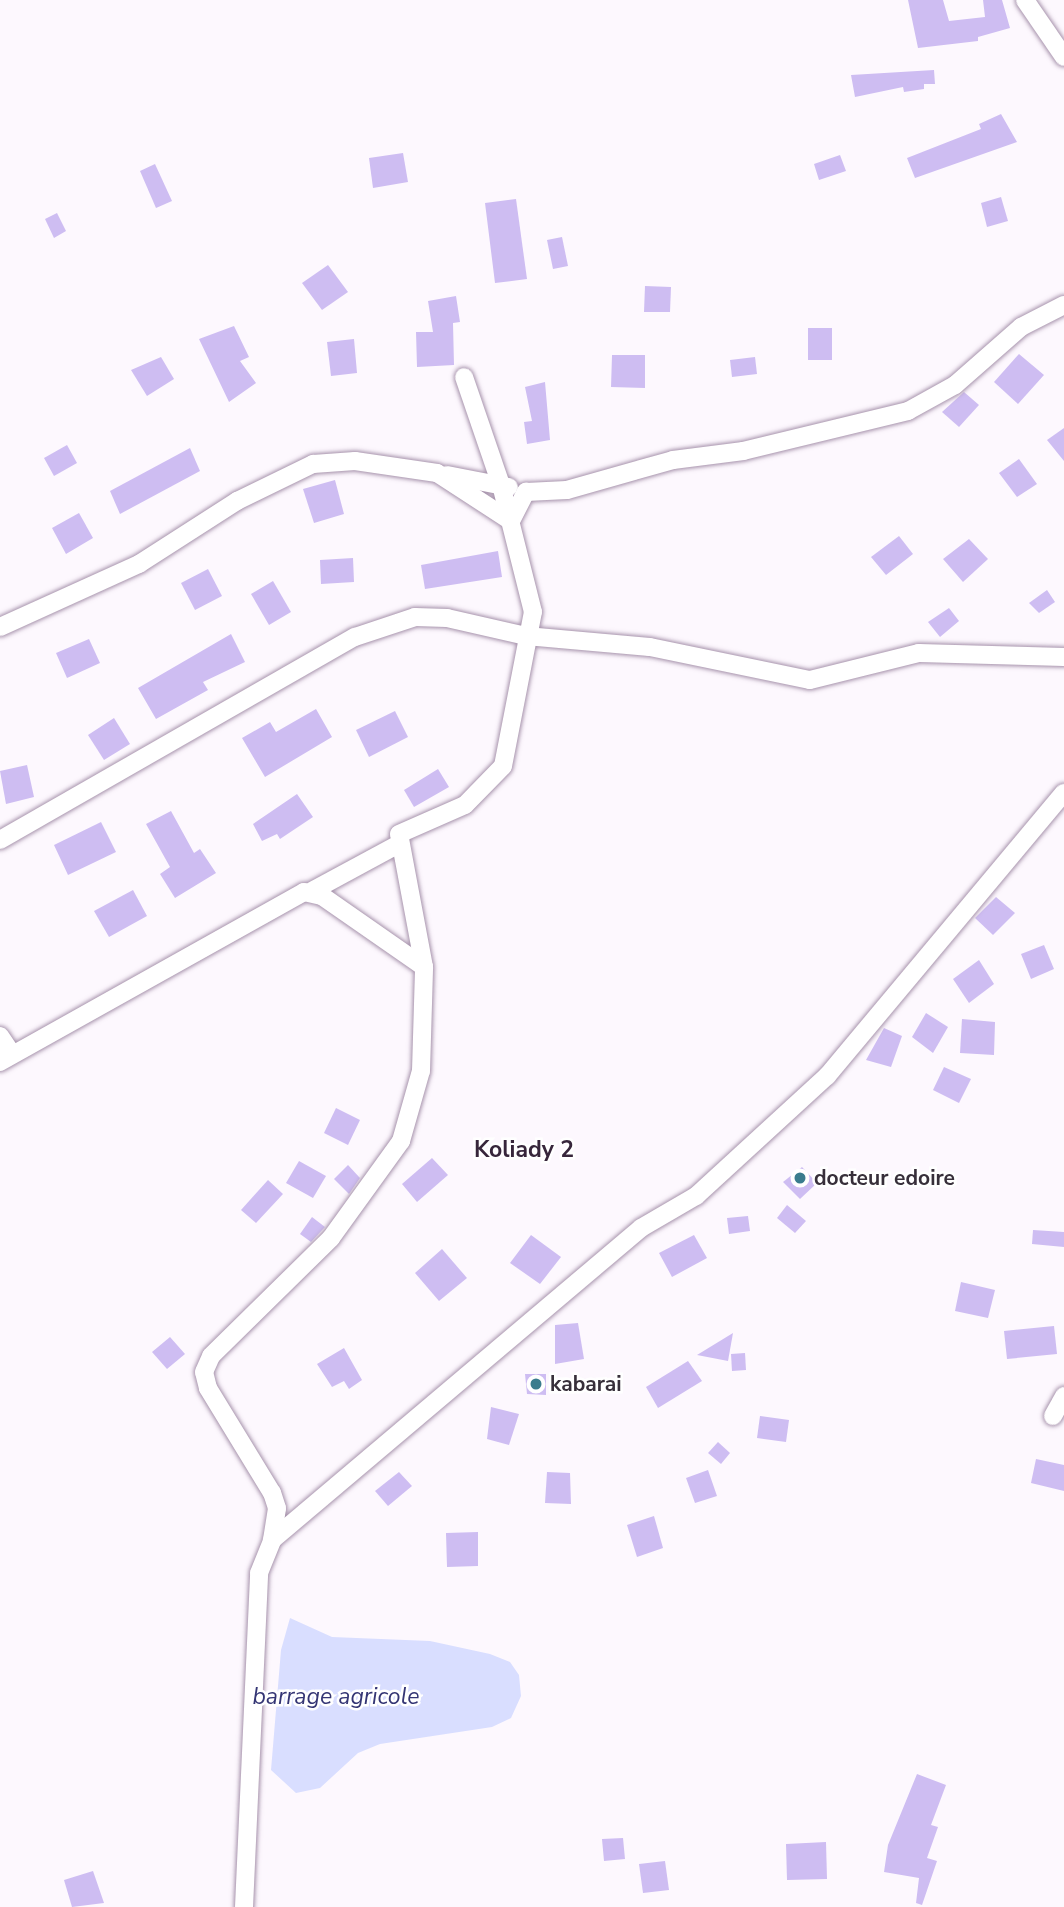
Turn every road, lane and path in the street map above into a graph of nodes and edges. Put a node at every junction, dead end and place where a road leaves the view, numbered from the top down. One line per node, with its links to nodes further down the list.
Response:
1 (1025, 0): 2 (street)
2 (1064, 57)
3 (1064, 305): 7 (street)
4 (464, 377): 6 (street)
5 (437, 473): 6 (street); 8 (street); 9 (street)
6 (501, 485): 7 (street); 8 (street)
7 (526, 492): 8 (street)
8 (511, 521): 10 (street)
9 (0, 626)
10 (527, 636): 11 (street); 13 (street); 14 (street)
11 (1064, 657)
12 (1064, 793): 21 (street)
13 (0, 840)
14 (399, 844): 15 (street); 16 (street)
15 (312, 891): 16 (street); 18 (street)
16 (424, 967): 21 (street)
17 (0, 1036): 18 (street)
18 (6, 1058)
19 (1064, 1396): 20 (street)
20 (1053, 1416)
21 (272, 1540): 22 (street)
22 (244, 1907)

